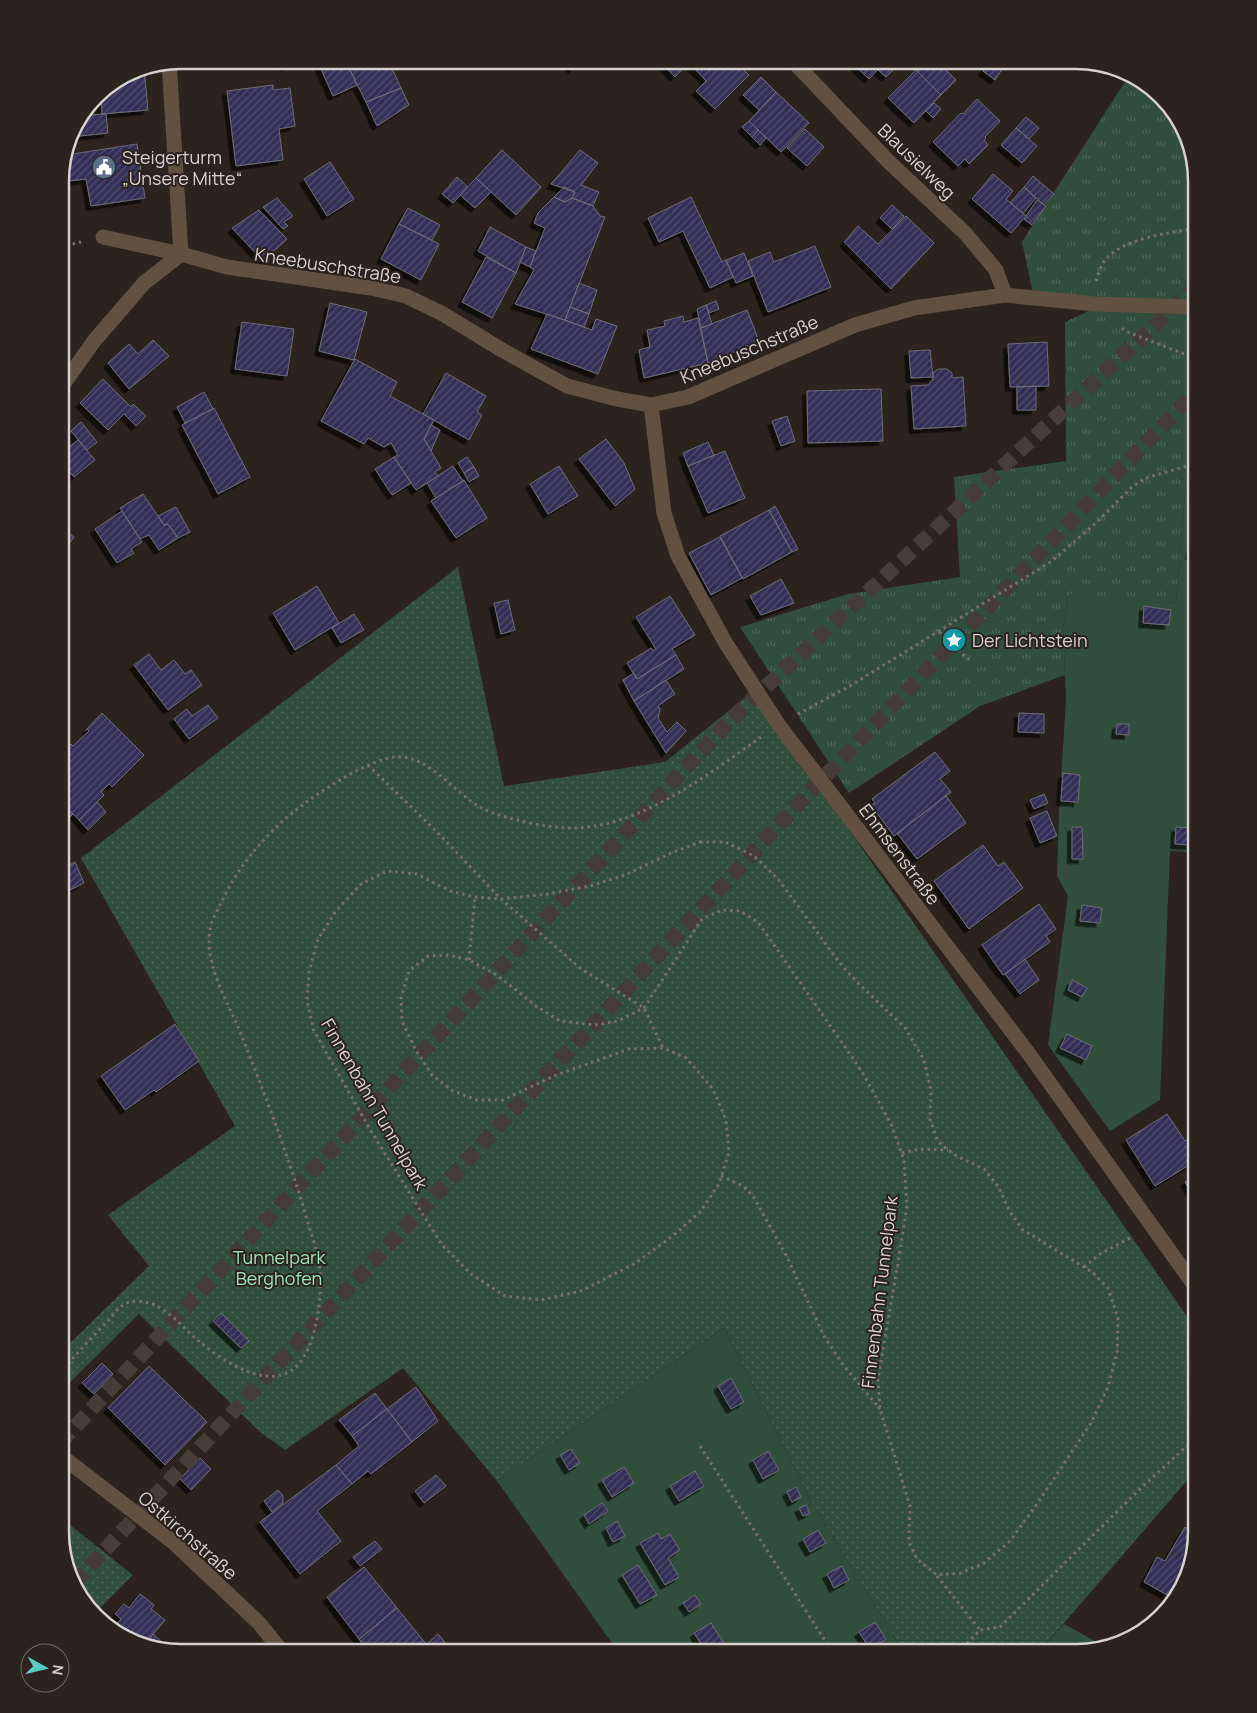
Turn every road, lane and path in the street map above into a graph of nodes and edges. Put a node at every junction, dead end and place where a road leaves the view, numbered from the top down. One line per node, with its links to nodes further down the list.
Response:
1 (801, 69): 6 (street, Blausielweg)
2 (169, 70): 5 (street)
3 (1188, 230): 7 (path)
4 (103, 237): 5 (street, Kneebuschstraße)
5 (181, 254): 10 (street); 11 (street, Kneebuschstraße)
6 (1005, 295): 7 (street, Kneebuschstraße); 11 (street, Kneebuschstraße)
7 (1094, 304): 8 (street, Kneebuschstraße); 9 (path)
8 (1188, 306)
9 (1188, 356)
10 (69, 376)
11 (651, 405): 15 (street, Ehmsenstraße)
12 (1188, 465): 13 (path)
13 (940, 632): 14 (path); 15 (path)
14 (969, 660)
15 (778, 724): 16 (path); 25 (street, Ehmsenstraße)
16 (368, 765): 18 (path); 28 (path)
17 (475, 898): 18 (path, Finnenbahn Tunnelpark); 19 (path); 24 (path, Finnenbahn Tunnelpark)
18 (501, 899): 20 (path); 22 (path, Finnenbahn Tunnelpark)
19 (469, 960): 20 (path, Finnenbahn Tunnelpark); 21 (path, Finnenbahn Tunnelpark)
20 (644, 1008): 21 (path); 23 (path, Finnenbahn Tunnelpark)
21 (663, 1048): 24 (path, Finnenbahn Tunnelpark)
22 (949, 1150): 23 (path); 26 (path, Finnenbahn Tunnelpark)
23 (902, 1153): 29 (path, Finnenbahn Tunnelpark)
24 (721, 1176): 29 (path)
25 (1153, 1228): 26 (path); 27 (street, Ehmsenstraße)
26 (1084, 1267): 33 (path, Finnenbahn Tunnelpark)
27 (1188, 1277)
28 (69, 1363)
29 (880, 1409): 33 (path, Finnenbahn Tunnelpark)
30 (1188, 1445): 34 (path)
31 (700, 1446): 36 (path)
32 (69, 1462): 35 (street, Ostkirchstraße)
33 (937, 1575): 34 (path)
34 (980, 1630): 37 (path)
35 (277, 1644)
36 (827, 1644)
37 (967, 1644)

